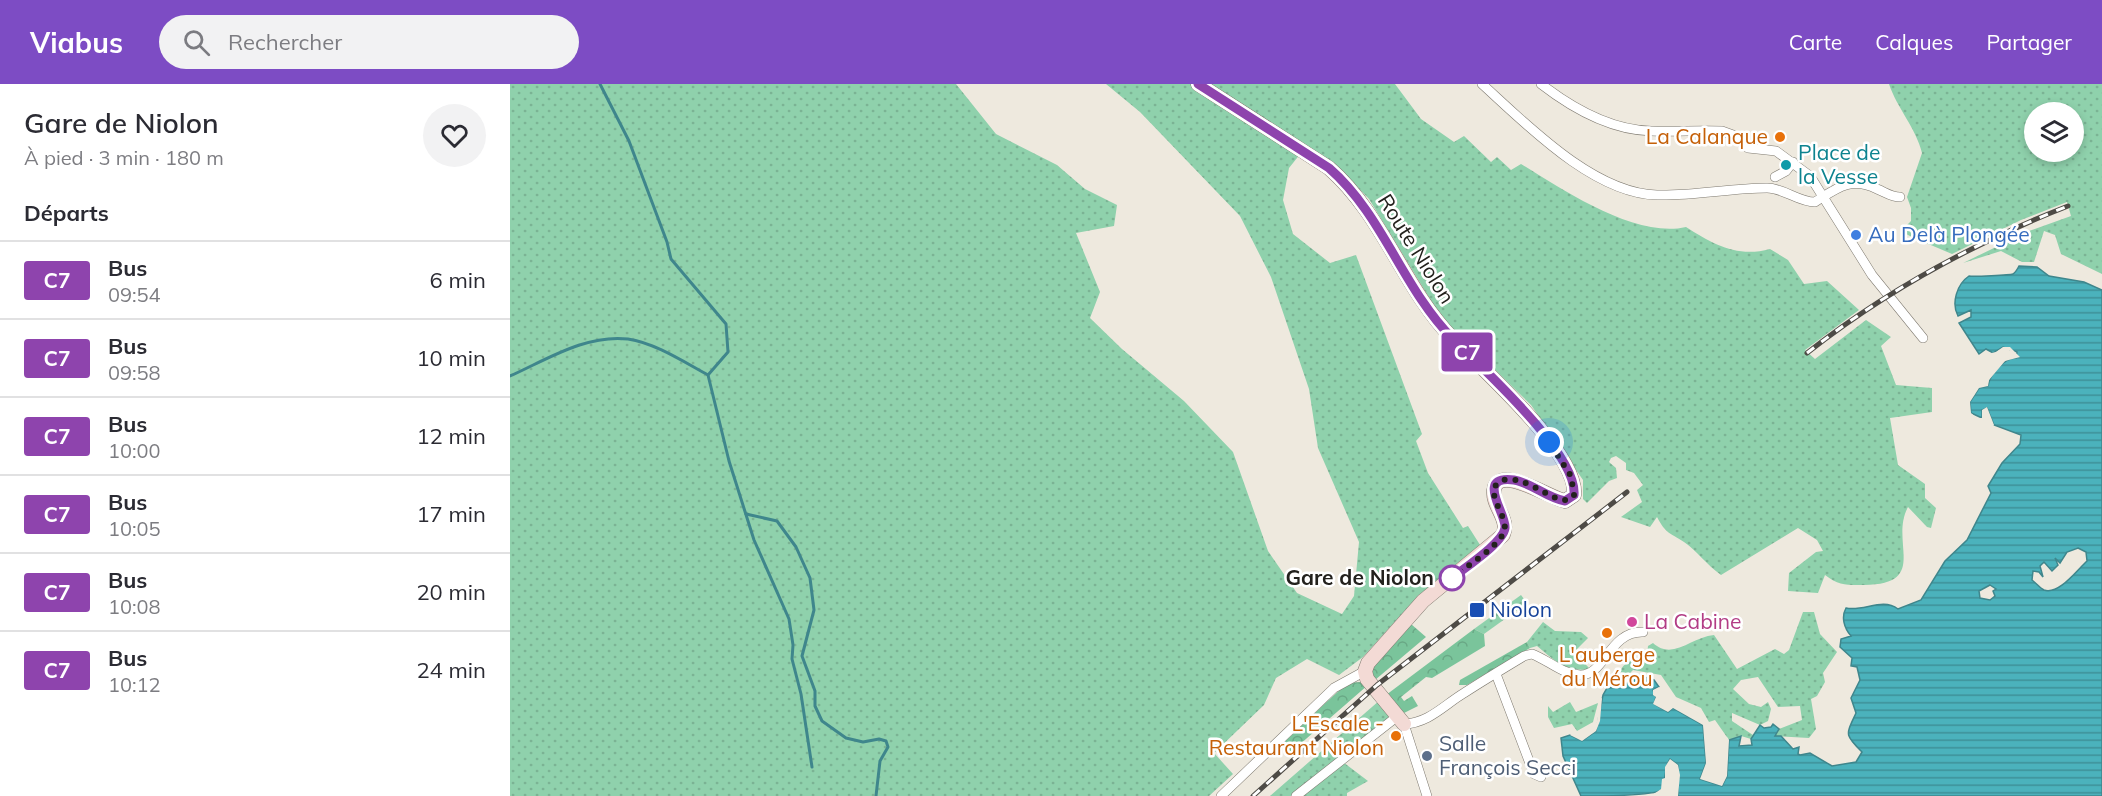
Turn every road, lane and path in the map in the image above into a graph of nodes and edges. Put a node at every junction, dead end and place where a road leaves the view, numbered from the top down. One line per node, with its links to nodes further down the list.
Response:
1 (1198, 84): 10 (street, Route Niolon)
2 (1482, 84): 7 (street)
3 (1541, 84): 4 (street)
4 (1793, 162): 5 (street); 7 (street)
5 (1775, 177)
6 (1900, 196): 7 (street)
7 (1823, 197): 8 (street)
8 (1923, 338)
9 (1643, 632): 11 (street)
10 (1365, 671): 12 (street); 14 (street)
11 (1496, 674): 12 (street); 13 (street)
12 (1401, 720): 15 (street); 16 (street)
13 (1541, 777)
14 (1221, 796)
15 (1296, 796)
16 (1427, 796)

